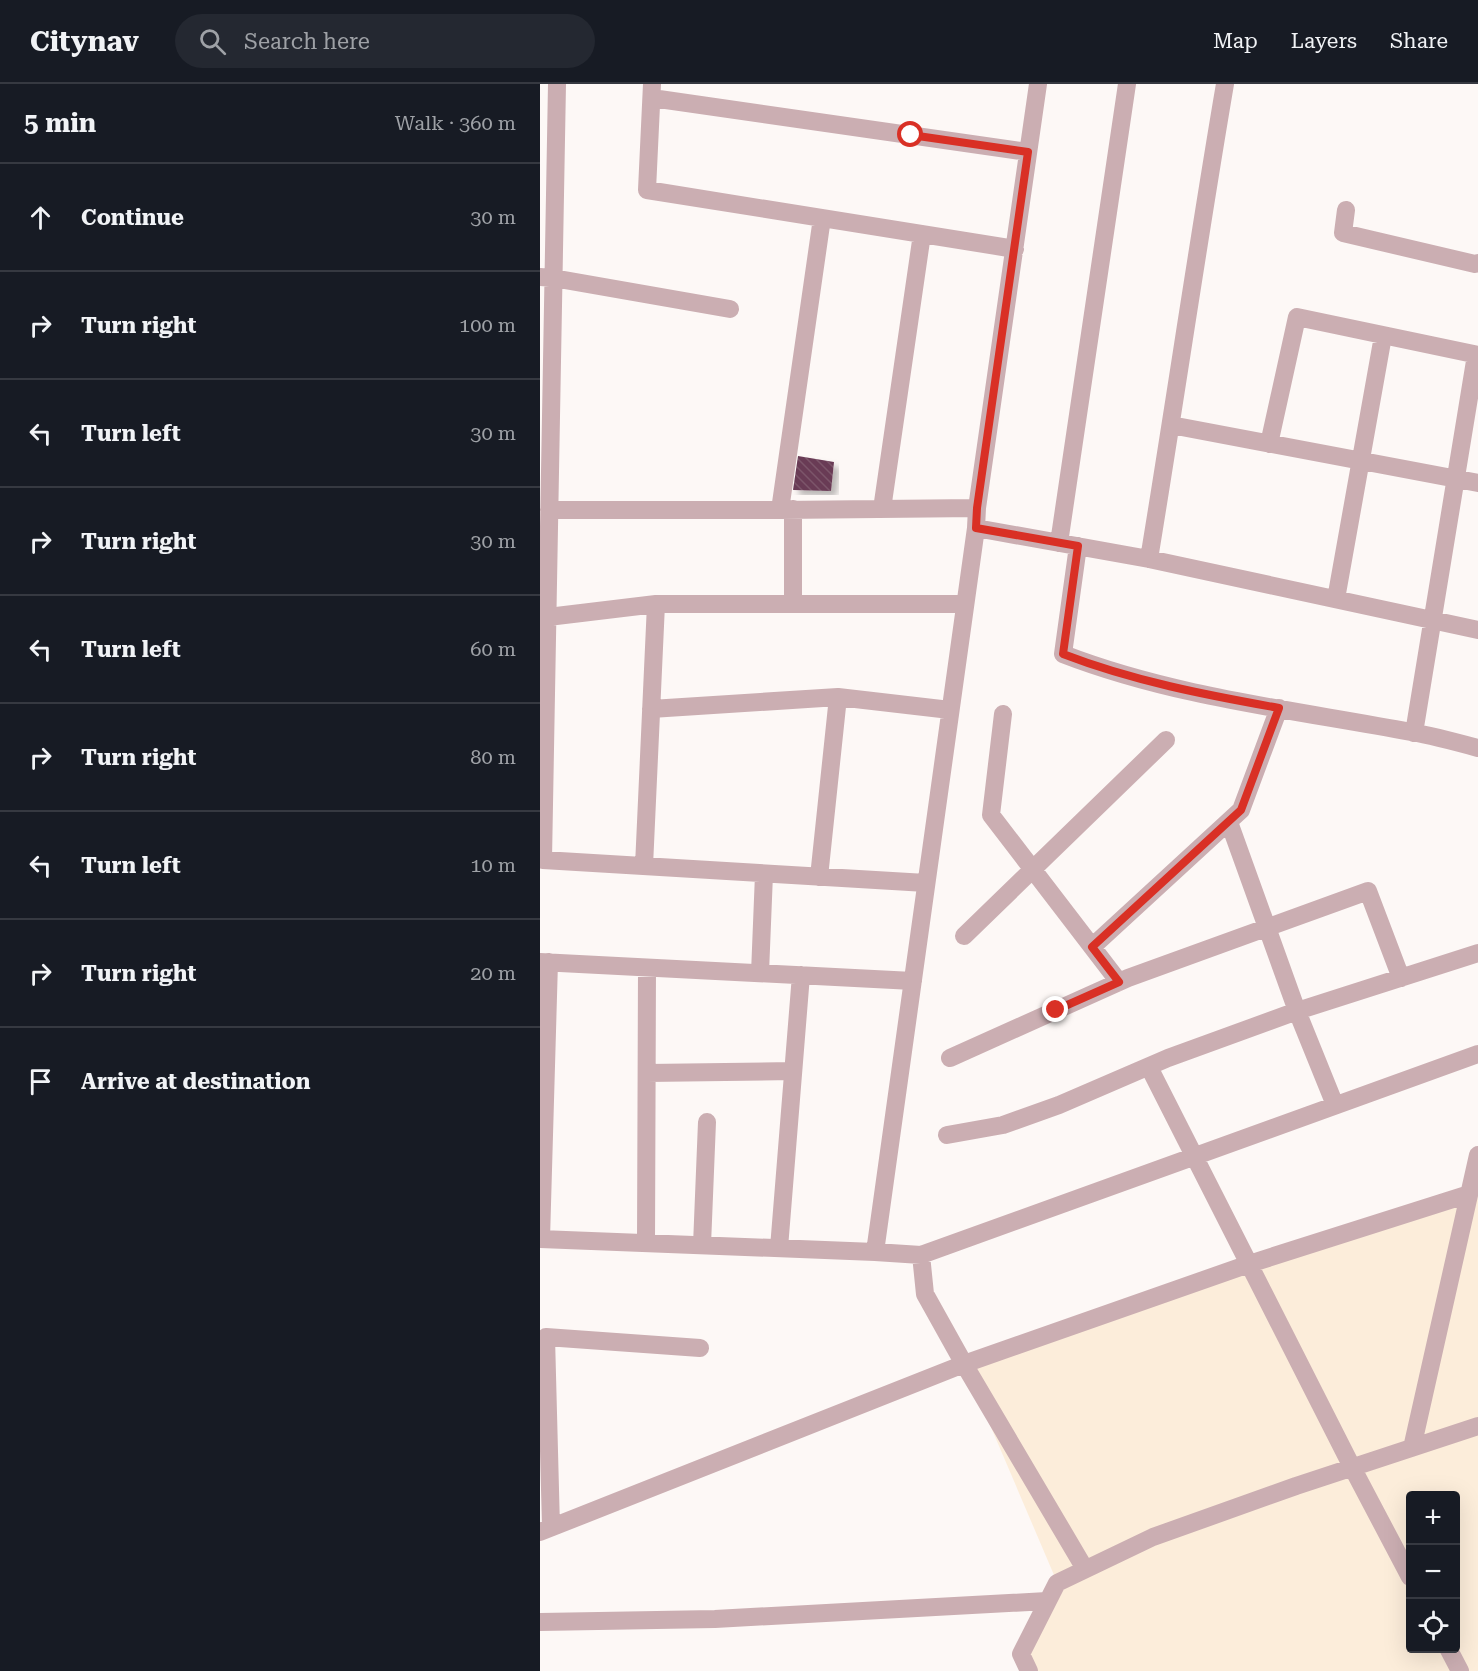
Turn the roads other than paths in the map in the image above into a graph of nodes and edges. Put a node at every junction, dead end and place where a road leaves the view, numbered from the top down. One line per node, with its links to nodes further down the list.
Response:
1 (557, 84): 12 (street)
2 (1038, 84): 6 (street)
3 (1127, 84): 26 (street)
4 (1225, 84): 16 (street)
5 (652, 91): 6 (street); 8 (street)
6 (1028, 152): 10 (street)
7 (1346, 210): 11 (street)
8 (822, 218): 9 (street); 24 (street)
9 (922, 234): 10 (street); 22 (street)
10 (1015, 249): 21 (street)
11 (1478, 263)
12 (547, 278): 13 (street); 23 (street)
13 (730, 309)
14 (1383, 336): 15 (street); 17 (street); 18 (street)
15 (1477, 355): 19 (street)
16 (1171, 425): 17 (street); 28 (street)
17 (1269, 444): 18 (street)
18 (1361, 461): 19 (street); 29 (street)
19 (1456, 479): 20 (street); 34 (street)
20 (1478, 483)
21 (977, 508): 22 (street); 25 (street)
22 (882, 509): 24 (street)
23 (549, 510): 24 (street); 33 (street)
24 (786, 510): 31 (street)
25 (976, 528): 26 (street); 32 (street)
26 (1059, 543): 27 (street)
27 (1078, 546): 28 (street); 37 (street)
28 (1149, 559): 29 (street)
29 (1336, 599): 34 (street)
30 (656, 604): 31 (street); 33 (street); 38 (street)
31 (793, 604): 32 (street)
32 (965, 604): 39 (street)
33 (548, 616): 45 (street)
34 (1432, 620): 35 (street); 41 (street)
35 (1478, 630)
36 (838, 697): 38 (street); 39 (street); 48 (street)
37 (1279, 708): 41 (street); 44 (street)
38 (651, 710): 45 (street)
39 (950, 710): 49 (street)
40 (1003, 714): 46 (street)
41 (1414, 733): 43 (street)
42 (1166, 740): 46 (street)
43 (1478, 748)
44 (1229, 822): 50 (street); 52 (street)
45 (644, 866): 47 (street)
46 (1033, 869): 51 (street); 52 (street)
47 (764, 873): 48 (street); 56 (street)
48 (819, 877): 49 (street)
49 (926, 883): 59 (street)
50 (1267, 928): 58 (street); 60 (street); 61 (street)
51 (963, 936)
52 (1092, 947): 60 (street)
53 (1478, 953): 58 (street)
54 (544, 962): 55 (street); 73 (street)
55 (647, 968): 56 (street); 66 (street)
56 (760, 973): 57 (street)
57 (801, 975): 59 (street); 65 (street)
58 (1401, 978): 61 (street)
59 (913, 981): 77 (street)
60 (1119, 982): 63 (street)
61 (1297, 1011): 64 (street); 67 (street)
62 (1478, 1054): 67 (street)
63 (950, 1058)
64 (1149, 1066): 69 (street); 71 (street)
65 (794, 1071): 66 (street); 76 (street)
66 (647, 1073): 74 (street)
67 (1335, 1105): 71 (street)
68 (707, 1122): 75 (street)
69 (947, 1135)
70 (1478, 1155): 72 (street)
71 (1194, 1157): 78 (street); 79 (street)
72 (1469, 1194): 79 (street); 83 (street)
73 (540, 1239): 74 (street)
74 (646, 1243): 75 (street)
75 (702, 1245): 76 (street)
76 (779, 1248): 77 (street)
77 (875, 1252): 78 (street)
78 (921, 1255): 81 (street)
79 (1249, 1264): 81 (street); 84 (street)
80 (700, 1348): 85 (street)
81 (964, 1364): 85 (street); 86 (street)
82 (1478, 1425): 83 (street)
83 (1412, 1448): 84 (street)
84 (1352, 1467): 86 (street); 87 (street)
85 (546, 1529)
86 (1085, 1569): 88 (street)
87 (1406, 1569)
88 (1047, 1601): 89 (street); 91 (street)
89 (540, 1622)
90 (1451, 1653): 92 (street)
91 (1029, 1671)
92 (1460, 1671)

